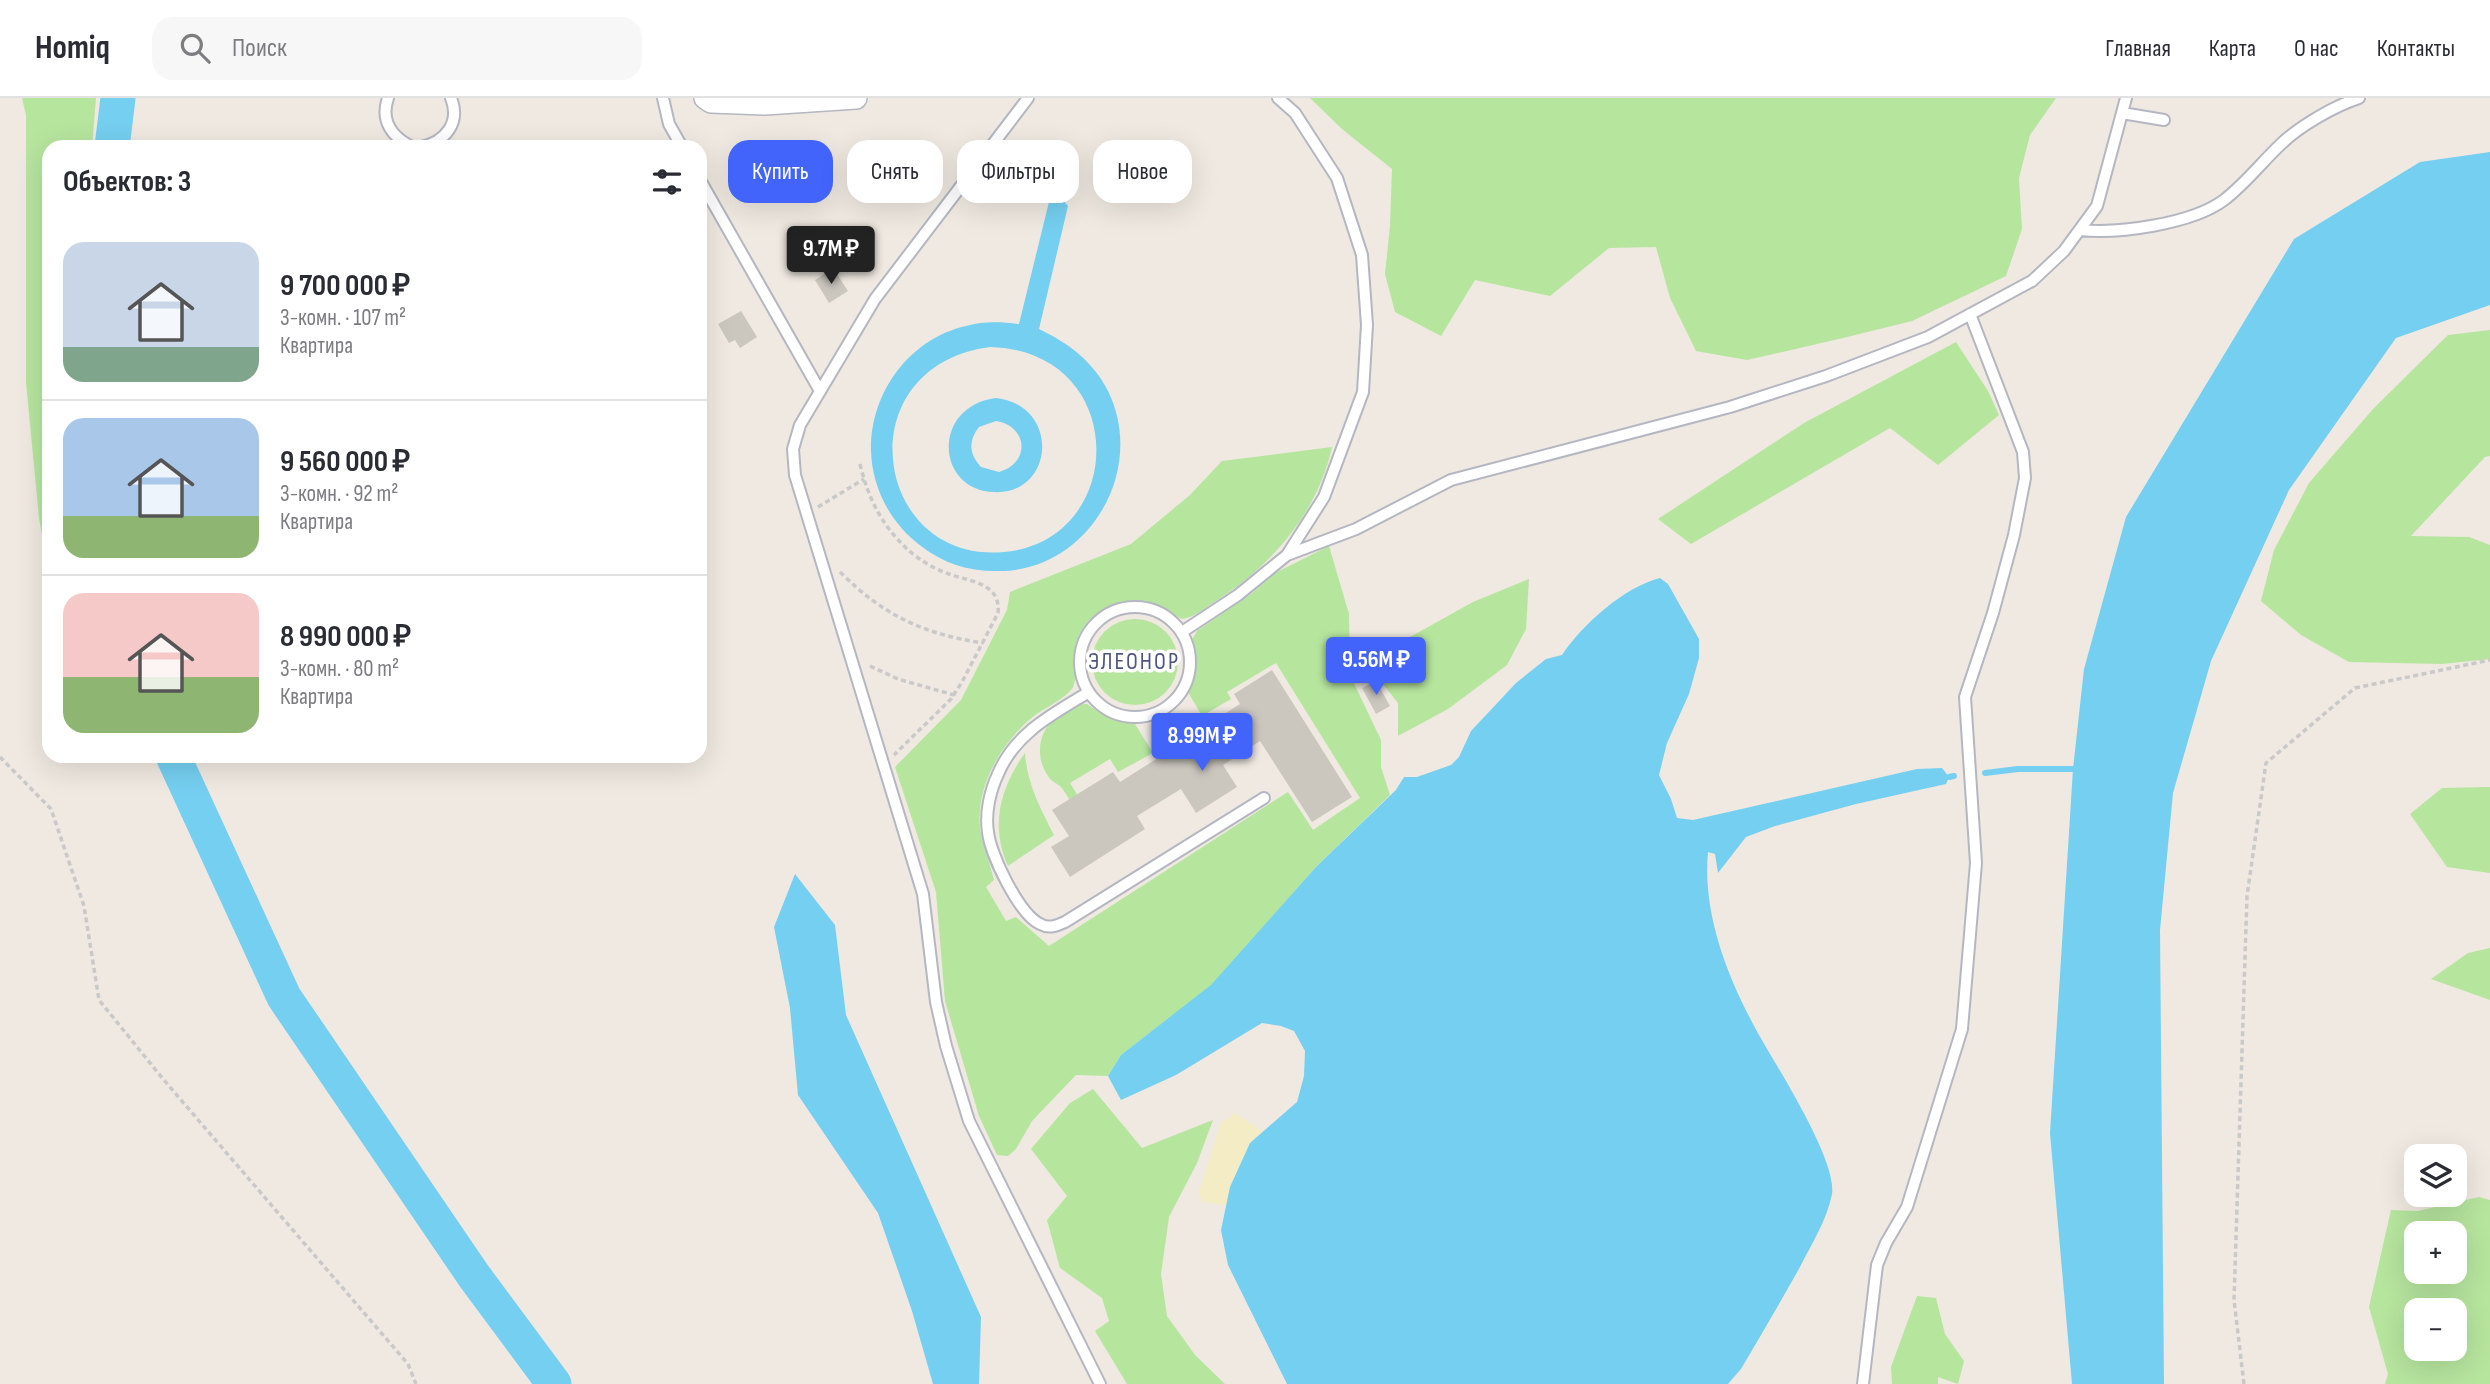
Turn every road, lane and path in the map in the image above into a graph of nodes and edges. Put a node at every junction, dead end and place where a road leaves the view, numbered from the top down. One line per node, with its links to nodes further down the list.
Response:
1 (388, 98): 12 (lane)
2 (451, 98): 13 (lane)
3 (663, 98): 14 (lane)
4 (705, 98): 5 (street)
5 (856, 98)
6 (1028, 98): 18 (lane)
7 (1278, 98): 22 (lane)
8 (2126, 98): 10 (lane)
9 (2359, 98): 16 (lane)
10 (2122, 113): 11 (lane); 16 (lane)
11 (2164, 120)
12 (400, 140)
13 (439, 140)
14 (678, 140)
15 (707, 192): 18 (lane)
16 (2080, 230): 17 (lane)
17 (1970, 314): 22 (lane); 35 (lane)
18 (820, 391): 21 (lane)
19 (860, 464): 20 (path)
20 (863, 479): 21 (path); 25 (path)
21 (807, 513): 26 (lane)
22 (1287, 555): 24 (lane)
23 (837, 569): 25 (path)
24 (1182, 632): 28 (lane); 28 (lane)
25 (983, 642): 29 (path)
26 (852, 657): 29 (path); 31 (lane)
27 (2490, 660): 36 (path)
28 (1089, 692): 32 (lane)
29 (954, 695): 31 (path)
30 (0, 757): 33 (path)
31 (885, 764): 34 (lane)
32 (1264, 798)
33 (416, 1384)
34 (1100, 1384)
35 (1863, 1384)
36 (2244, 1384)

